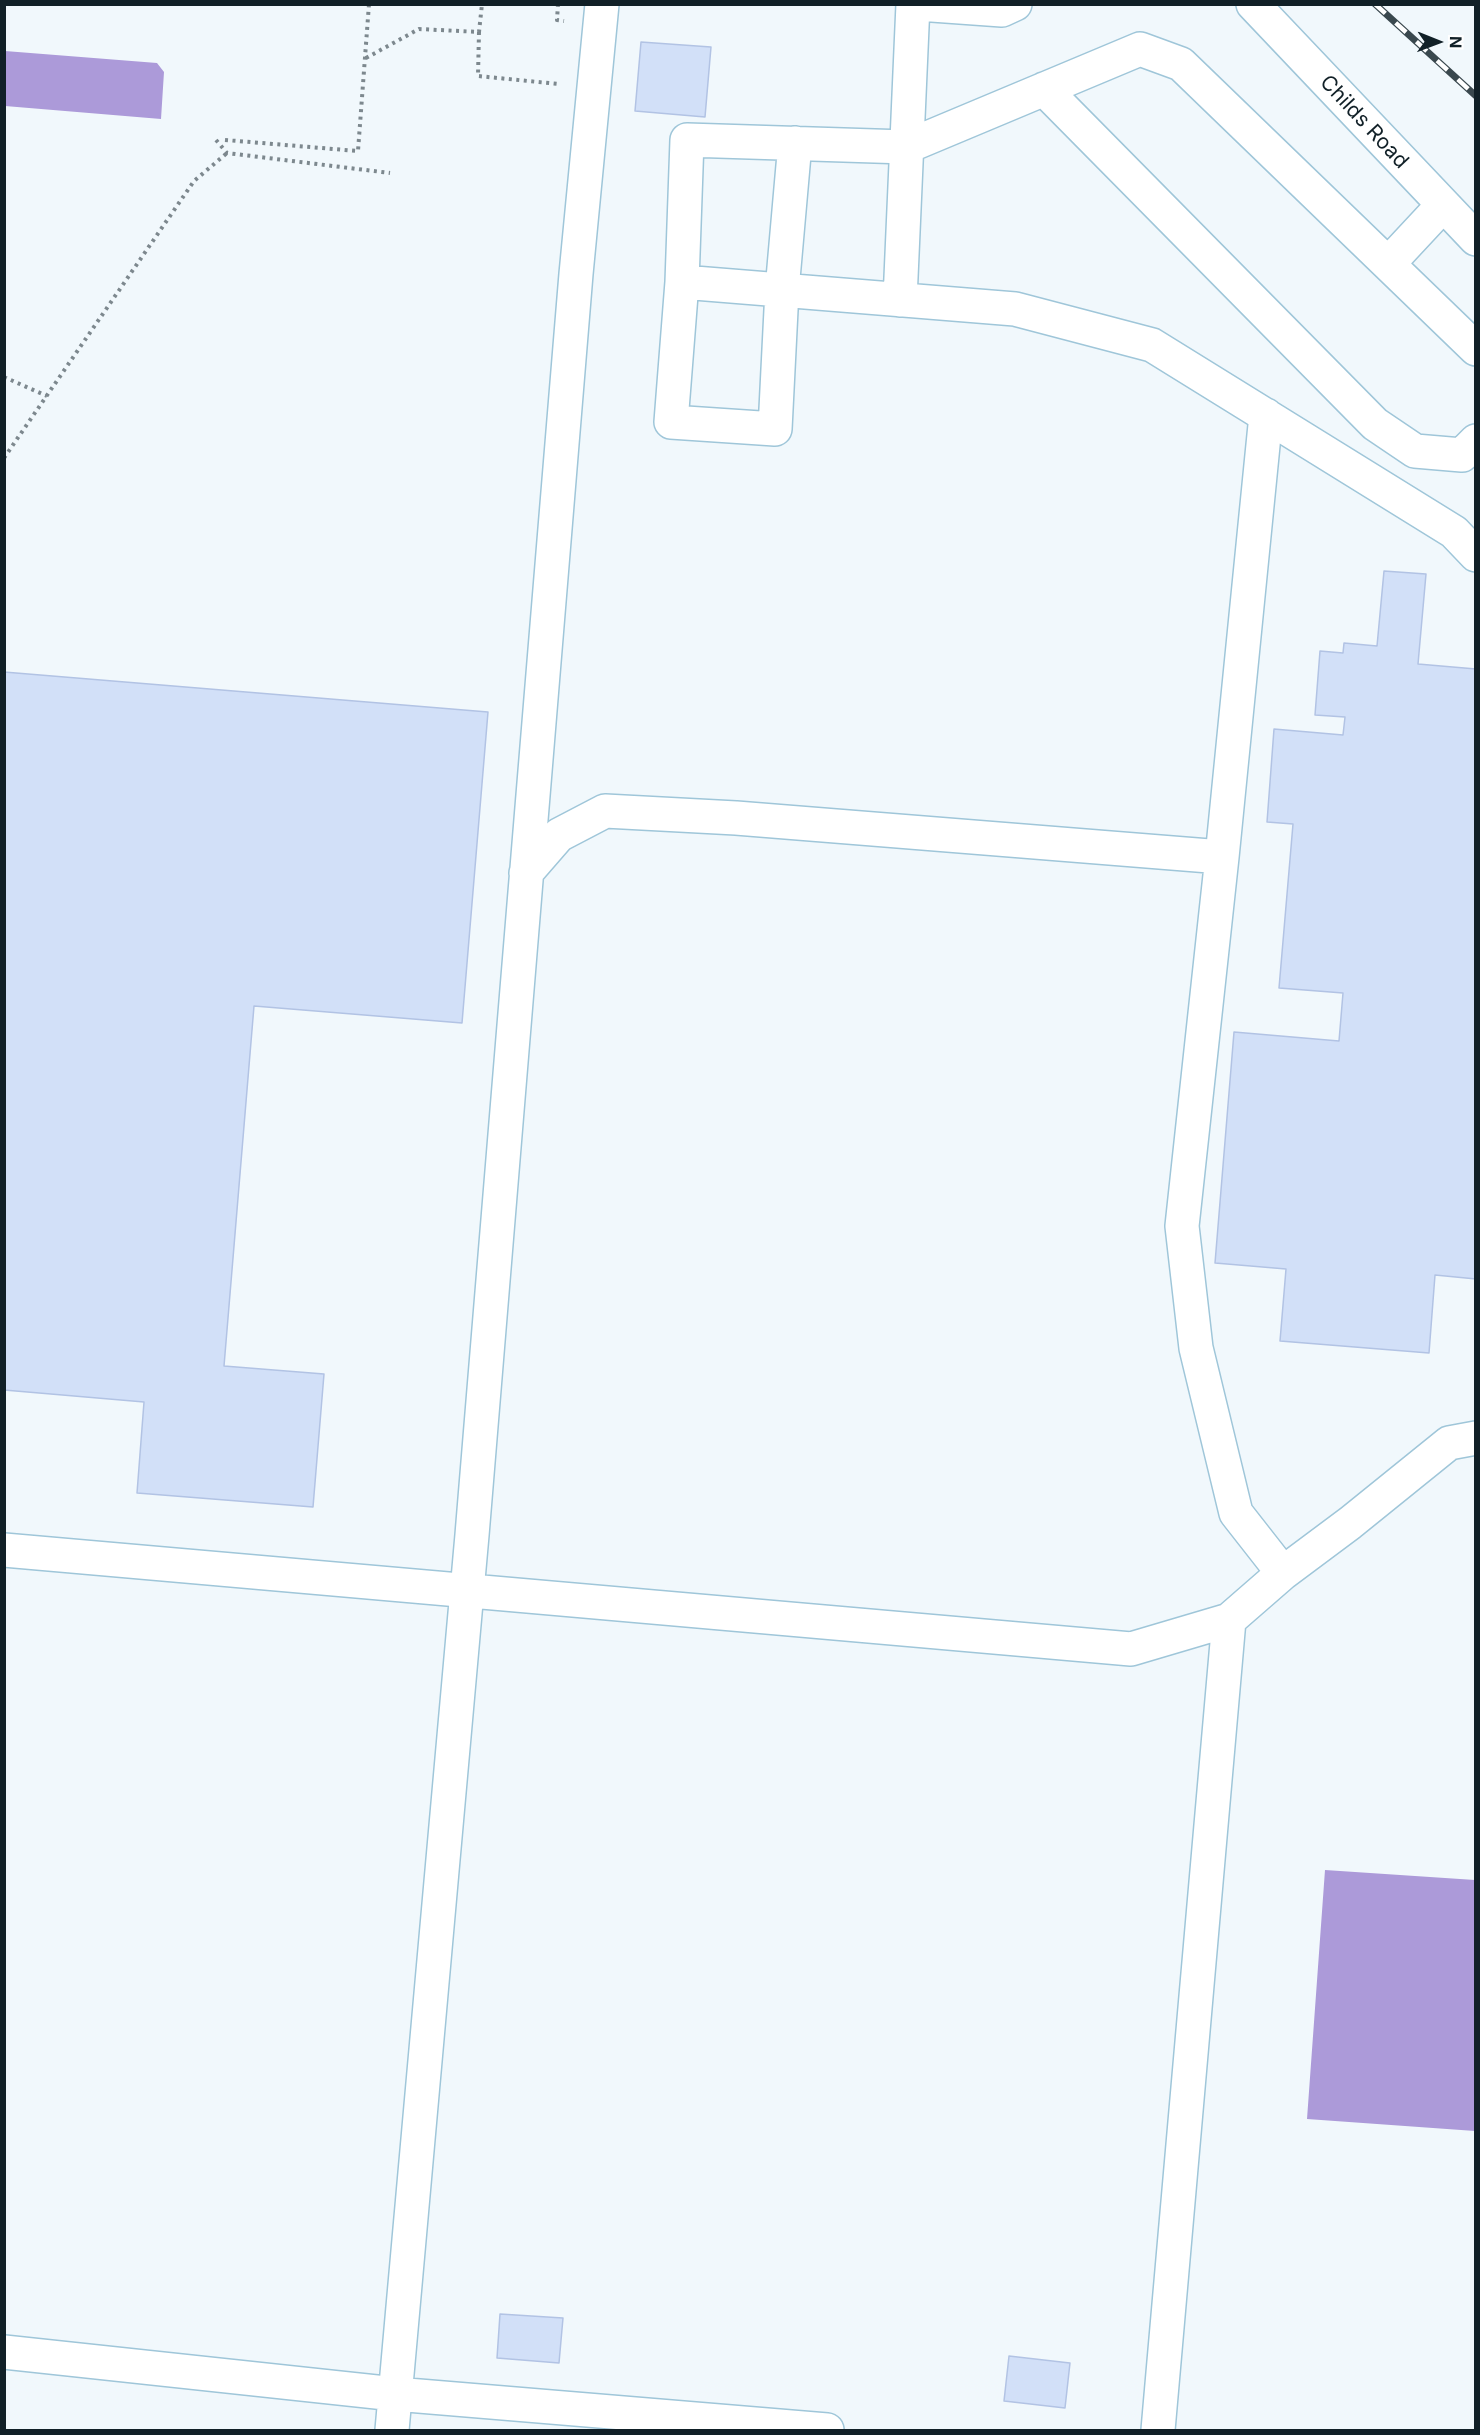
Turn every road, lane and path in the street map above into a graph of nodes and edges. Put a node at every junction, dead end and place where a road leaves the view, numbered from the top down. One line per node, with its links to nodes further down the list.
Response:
1 (369, 4): 8 (path)
2 (482, 4): 8 (path)
3 (602, 4): 30 (lane)
4 (913, 4): 13 (lane)
5 (918, 4): 6 (lane)
6 (1015, 4)
7 (1253, 4): 16 (lane, Childs Road)
8 (365, 58): 11 (path)
9 (1044, 90): 13 (lane); 18 (lane); 26 (lane)
10 (216, 140): 14 (path)
11 (225, 140)
12 (795, 143): 13 (lane); 19 (lane); 20 (lane)
13 (906, 147): 21 (lane)
14 (227, 153): 15 (path); 24 (path)
15 (390, 173)
16 (1443, 205): 17 (lane, Childs Road); 18 (lane)
17 (1476, 239)
18 (1388, 264): 22 (lane)
19 (682, 282): 20 (lane); 20 (lane)
20 (782, 290): 21 (lane)
21 (900, 300): 25 (lane)
22 (1476, 349)
23 (4, 377): 24 (path)
24 (47, 396): 27 (path)
25 (1266, 415): 28 (lane); 29 (lane)
26 (1476, 441)
27 (4, 458)
28 (1476, 555)
29 (1222, 857): 30 (lane); 33 (lane)
30 (526, 873): 34 (lane)
31 (1476, 1438): 33 (lane)
32 (4, 1550): 34 (lane)
33 (1283, 1573): 35 (lane)
34 (467, 1589): 35 (lane); 37 (lane)
35 (1229, 1620): 40 (lane)
36 (4, 2352): 37 (lane)
37 (395, 2394): 38 (lane); 39 (lane)
38 (392, 2430)
39 (826, 2430)
40 (1158, 2430)

